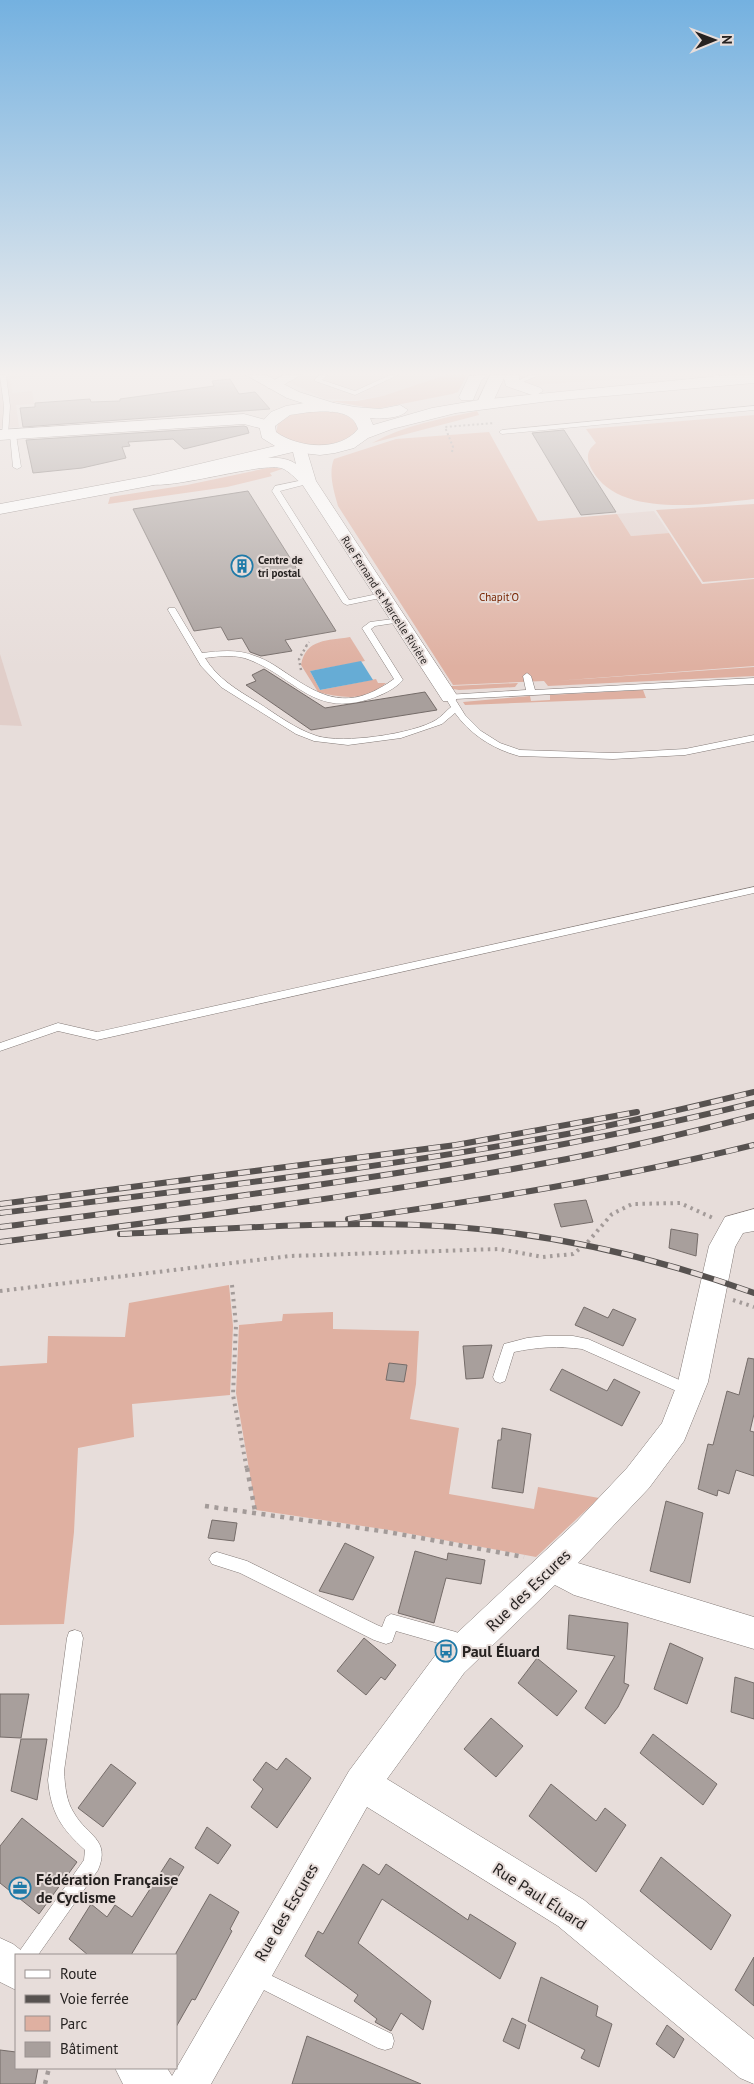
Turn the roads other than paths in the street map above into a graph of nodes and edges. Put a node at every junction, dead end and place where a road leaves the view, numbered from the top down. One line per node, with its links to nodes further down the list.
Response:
1 (146, 472): 9 (main road)
2 (189, 472): 7 (main road)
3 (213, 472): 7 (street)
4 (298, 472): 8 (street)
5 (305, 472): 8 (street, Rue Fernand et Marcelle Rivière)
6 (321, 472): 10 (street, Rue Fernand et Marcelle Rivière)
7 (150, 481): 11 (main road)
8 (308, 481): 10 (street, Rue Fernand et Marcelle Rivière); 12 (lane)
9 (0, 501)
10 (324, 503): 12 (street, Rue Fernand et Marcelle Rivière)
11 (0, 509)
12 (382, 596): 14 (street, Rue Fernand et Marcelle Rivière)
13 (172, 610): 15 (lane)
14 (398, 620): 15 (lane); 19 (street, Rue Fernand et Marcelle Rivière)
15 (201, 656): 19 (lane)
16 (527, 676): 18 (lane)
17 (754, 681): 18 (lane)
18 (531, 692): 19 (lane)
19 (452, 702): 20 (lane)
20 (754, 738)
21 (754, 890): 22 (lane)
22 (0, 1046)
23 (742, 1225): 25 (street, Rue des Escures)
24 (500, 1377): 25 (lane)
25 (690, 1391): 27 (street, Rue des Escures)
26 (217, 1559): 30 (lane)
27 (541, 1561): 28 (street); 30 (street, Rue des Escures)
28 (754, 1633)
29 (76, 1638): 32 (lane)
30 (466, 1648): 31 (street, Rue des Escures)
31 (361, 1783): 33 (street, Rue des Escures); 35 (street, Rue Paul Éluard)
32 (23, 1954)
33 (253, 1971): 34 (lane); 38 (street, Rue des Escures)
34 (385, 2041)
35 (754, 2064)
36 (136, 2069): 37 (street)
37 (156, 2084)
38 (189, 2084)

